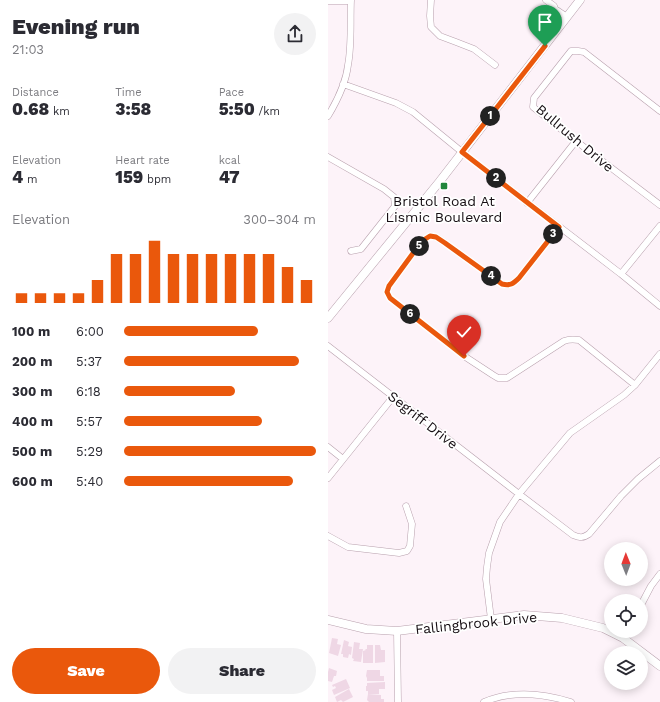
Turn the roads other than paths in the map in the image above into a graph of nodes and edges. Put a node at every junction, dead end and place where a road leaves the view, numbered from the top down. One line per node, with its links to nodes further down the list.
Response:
1 (431, 0): 7 (street)
2 (546, 0): 6 (street)
3 (580, 0): 6 (street)
4 (328, 1): 5 (street)
5 (351, 1): 8 (street)
6 (567, 17): 12 (street)
7 (495, 65)
8 (343, 84): 10 (street); 12 (street)
9 (660, 111): 11 (street, Bullrush Drive)
10 (328, 116)
11 (576, 141): 14 (street); 15 (street, Bullrush Drive)
12 (462, 152): 14 (street); 21 (street)
13 (328, 157): 18 (street)
14 (527, 203): 17 (street)
15 (660, 205)
16 (660, 226): 19 (street)
17 (559, 227): 19 (street); 24 (street)
18 (351, 251)
19 (621, 274): 20 (street)
20 (660, 306)
21 (328, 318)
22 (328, 346): 25 (street, Segriff Drive)
23 (660, 354): 24 (street)
24 (635, 385): 30 (street)
25 (393, 397): 27 (street); 30 (street, Segriff Drive)
26 (328, 447): 27 (street)
27 (343, 459): 29 (street)
28 (660, 461): 30 (street, Segriff Drive)
29 (328, 478)
30 (519, 494): 36 (street)
31 (406, 506): 32 (street)
32 (328, 536)
33 (660, 574): 34 (street)
34 (647, 594)
35 (328, 620): 38 (street, Fallingbrook Drive)
36 (491, 620): 37 (street, Fallingbrook Drive); 38 (street, Fallingbrook Drive)
37 (604, 628)
38 (397, 631): 41 (street)
39 (629, 638): 40 (street, Fallingbrook Drive)
40 (660, 666)
41 (398, 702)
42 (484, 702): 43 (street)
43 (571, 702)

